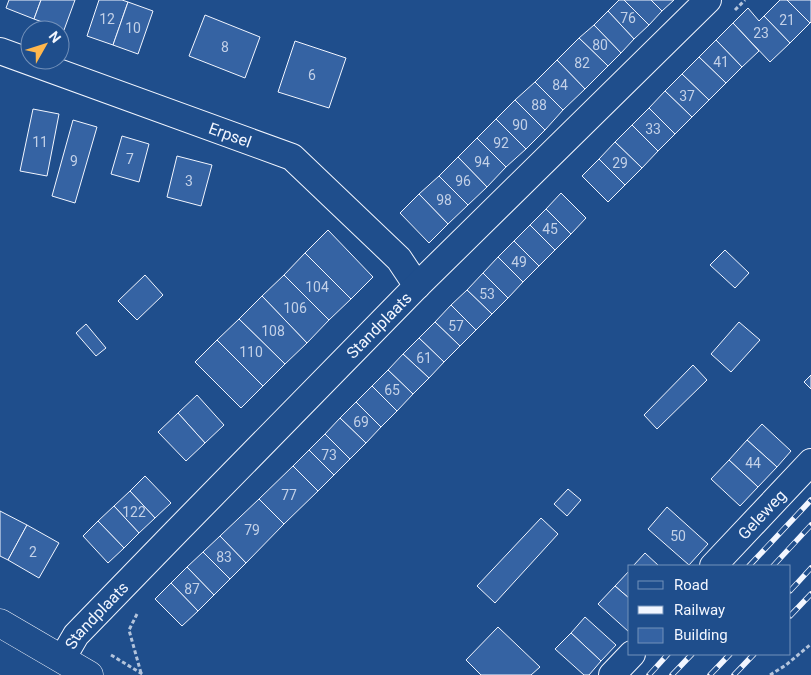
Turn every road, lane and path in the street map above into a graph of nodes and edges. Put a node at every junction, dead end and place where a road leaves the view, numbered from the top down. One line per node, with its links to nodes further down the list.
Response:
1 (708, 0): 3 (street, Standplaats)
2 (0, 51): 3 (street, Erpsel)
3 (417, 286): 9 (street, Standplaats)
4 (811, 462): 5 (street, Geleweg)
5 (715, 565)
6 (0, 623): 9 (street)
7 (811, 644): 12 (path)
8 (631, 655): 11 (street)
9 (62, 659): 10 (street)
10 (89, 675)
11 (612, 675)
12 (770, 675)

